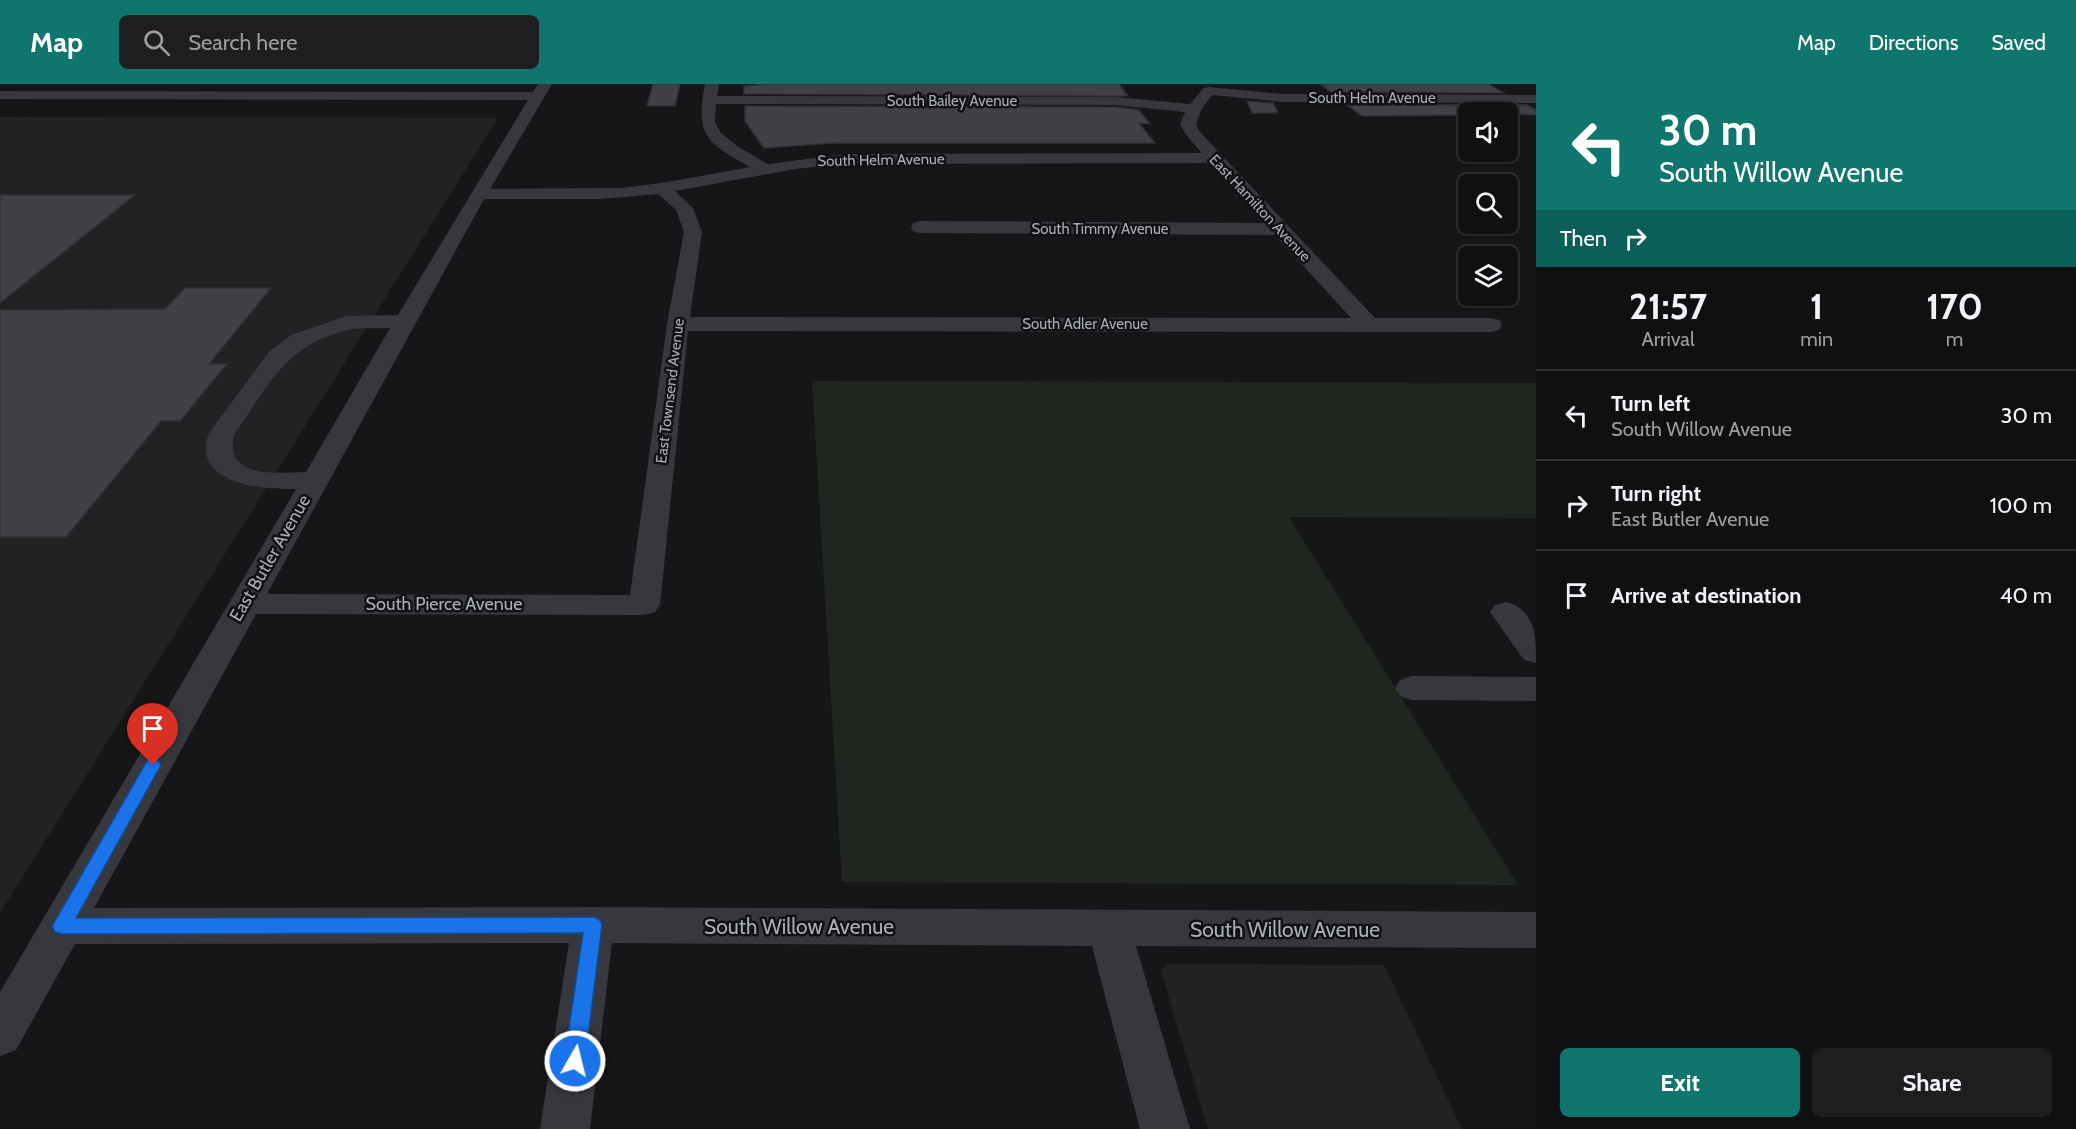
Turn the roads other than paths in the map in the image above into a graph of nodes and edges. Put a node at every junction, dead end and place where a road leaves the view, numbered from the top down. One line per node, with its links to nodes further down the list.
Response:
1 (95, 84): 11 (street)
2 (228, 84): 12 (street)
3 (362, 84): 13 (street)
4 (712, 84): 16 (street)
5 (1379, 84): 14 (street)
6 (1522, 84): 9 (street)
7 (1211, 88): 14 (street, South Helm Avenue); 17 (street)
8 (542, 90): 13 (street); 21 (street, East Butler Avenue)
9 (1536, 91)
10 (0, 95): 11 (street)
11 (77, 95): 12 (street)
12 (213, 95): 13 (street)
13 (350, 96)
14 (1400, 98): 15 (street, South Helm Avenue)
15 (1536, 99)
16 (710, 100): 17 (street, South Bailey Avenue); 19 (street)
17 (1194, 109): 18 (street, East Hamilton Avenue)
18 (1214, 158): 19 (street, South Helm Avenue); 23 (street, East Hamilton Avenue)
19 (765, 169): 20 (street, South Helm Avenue)
20 (661, 188): 21 (street, South Helm Avenue); 25 (street, East Townsend Avenue)
21 (478, 194): 24 (street, East Butler Avenue)
22 (920, 227): 23 (street, South Timmy Avenue)
23 (1279, 229): 26 (street, East Hamilton Avenue)
24 (406, 321): 28 (street, East Butler Avenue); 28 (street)
25 (678, 324): 26 (street, South Adler Avenue); 30 (street, East Townsend Avenue)
26 (1368, 324): 27 (street, South Adler Avenue)
27 (1491, 325)
28 (315, 480): 29 (street, East Butler Avenue)
29 (244, 604): 30 (street, South Pierce Avenue); 36 (street, East Butler Avenue)
30 (644, 605)
31 (1506, 612): 32 (street)
32 (1536, 652)
33 (1412, 688): 34 (street)
34 (1536, 689)
35 (593, 925): 36 (street, South Willow Avenue); 37 (street, South Willow Avenue); 40 (street)
36 (62, 926): 39 (street, East Butler Avenue)
37 (1109, 928): 38 (street, South Willow Avenue); 41 (street)
38 (1536, 930)
39 (0, 1035)
40 (566, 1129)
41 (1165, 1129)

